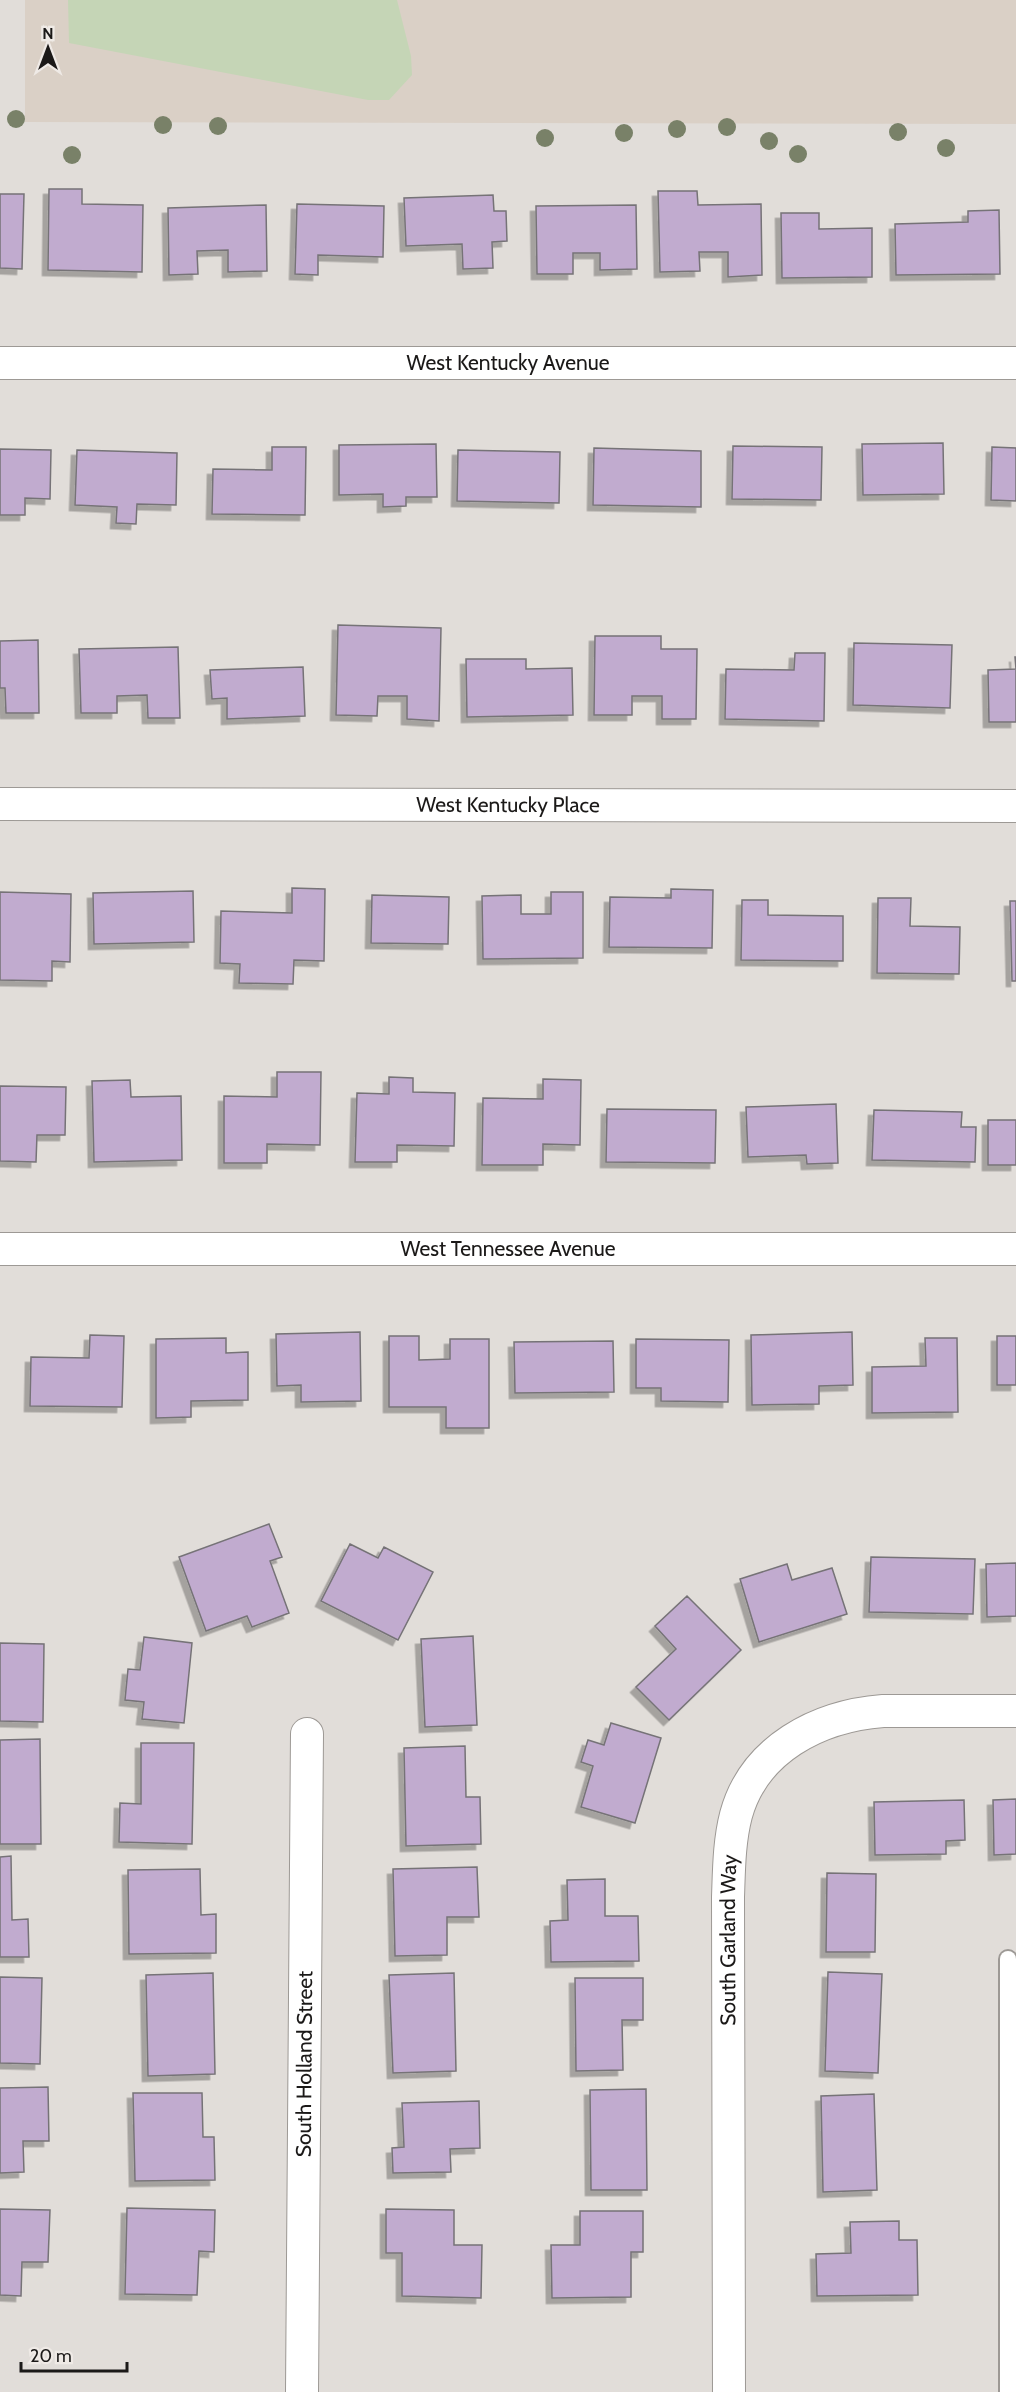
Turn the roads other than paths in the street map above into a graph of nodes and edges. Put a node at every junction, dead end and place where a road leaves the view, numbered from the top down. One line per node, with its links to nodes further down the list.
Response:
1 (0, 363): 2 (street, West Kentucky Avenue)
2 (1016, 363)
3 (0, 804): 4 (street, West Kentucky Place)
4 (1016, 806)
5 (0, 1249): 6 (street, West Tennessee Avenue)
6 (1016, 1249)
7 (1016, 1711): 11 (street, South Garland Way)
8 (307, 1734): 10 (street, South Holland Street)
9 (1008, 1959): 12 (lane)
10 (302, 2392)
11 (729, 2392)
12 (1008, 2392)

